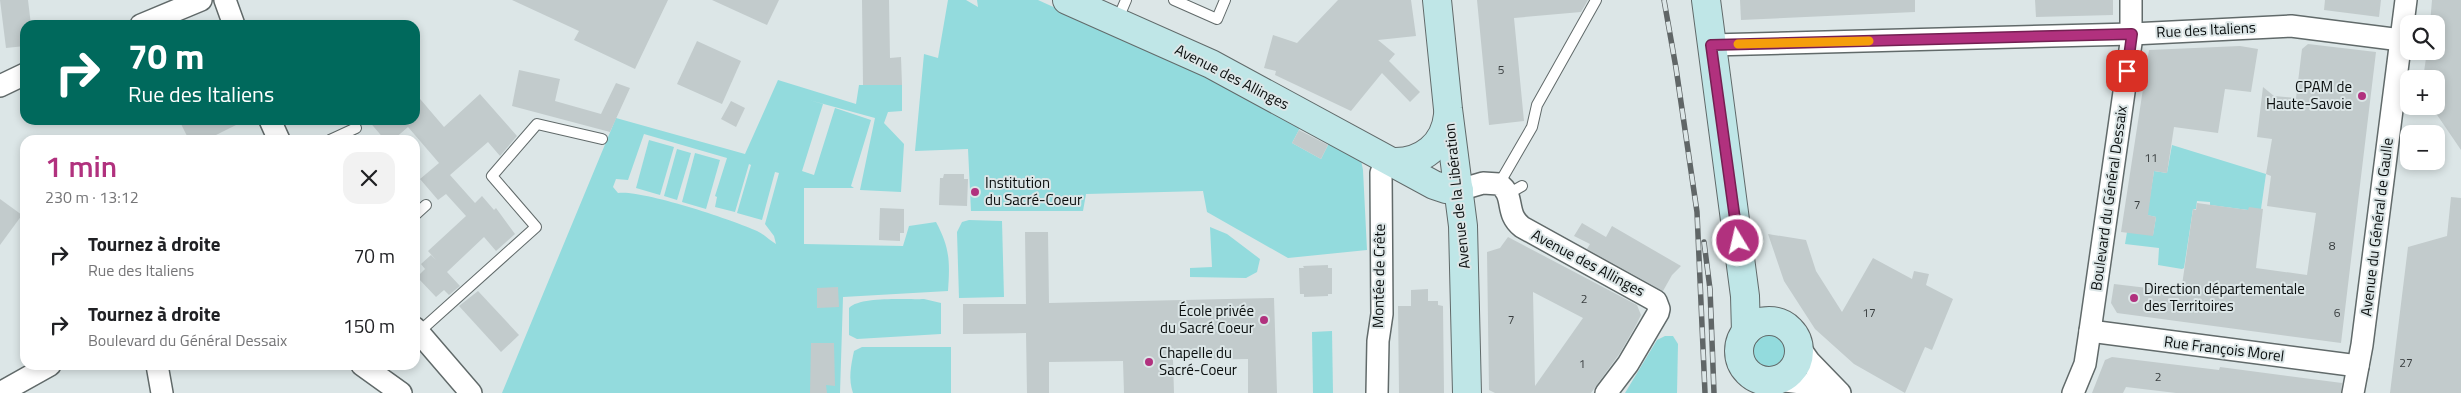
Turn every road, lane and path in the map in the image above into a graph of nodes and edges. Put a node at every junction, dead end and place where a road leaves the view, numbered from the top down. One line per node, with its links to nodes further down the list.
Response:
1 (200, 0): 13 (street)
2 (224, 0): 14 (street)
3 (1066, 0): 11 (main road, Avenue des Allinges)
4 (1174, 0): 5 (lane)
5 (1225, 0)
6 (1437, 0): 21 (main road, Avenue de la Libération)
7 (1596, 0): 26 (lane)
8 (1706, 0): 17 (main road)
9 (2131, 0): 15 (street, Boulevard du Général Dessaix)
10 (2406, 0): 12 (street, Avenue du Général de Gaulle)
11 (1122, 11): 25 (main road, Avenue des Allinges)
12 (2404, 15)
13 (153, 20)
14 (232, 20)
15 (2132, 34): 16 (street, Rue des Italiens); 17 (street, Rue des Italiens); 32 (street, Boulevard du Général Dessaix)
16 (2400, 40)
17 (1711, 45): 30 (main road)
18 (2400, 48): 37 (street, Avenue du Général de Gaulle)
19 (20, 76): 20 (street)
20 (0, 86)
21 (1448, 109): 25 (main road); 27 (main road, Avenue de la Libération)
22 (356, 128): 23 (lane)
23 (341, 135)
24 (602, 139): 31 (lane)
25 (1389, 160): 27 (main road, Avenue des Allinges); 46 (street, Montée de Crête)
26 (1510, 188): 27 (street, Avenue des Allinges); 48 (street, Avenue des Allinges)
27 (1459, 190): 47 (main road, Avenue de la Libération)
28 (426, 204): 29 (lane)
29 (420, 210)
30 (1740, 256): 33 (main road); 35 (main road)
31 (420, 327)
32 (2090, 331): 37 (street, Rue François Morel); 52 (street, Boulevard du Général Dessaix)
33 (1746, 332): 35 (main road); 36 (main road)
34 (420, 334): 45 (street)
35 (1790, 334): 41 (main road); 51 (street)
36 (1742, 365): 41 (main road); 49 (main road)
37 (2358, 366): 53 (street, Avenue du Général de Gaulle)
38 (41, 370): 42 (street)
39 (158, 370): 43 (street)
40 (369, 370): 44 (street)
41 (1770, 384): 50 (street)
42 (0, 393)
43 (162, 393)
44 (400, 393)
45 (471, 393)
46 (1377, 393)
47 (1467, 393)
48 (1606, 393)
49 (1743, 393)
50 (1834, 393)
51 (1840, 393)
52 (2074, 393)
53 (2353, 393)

